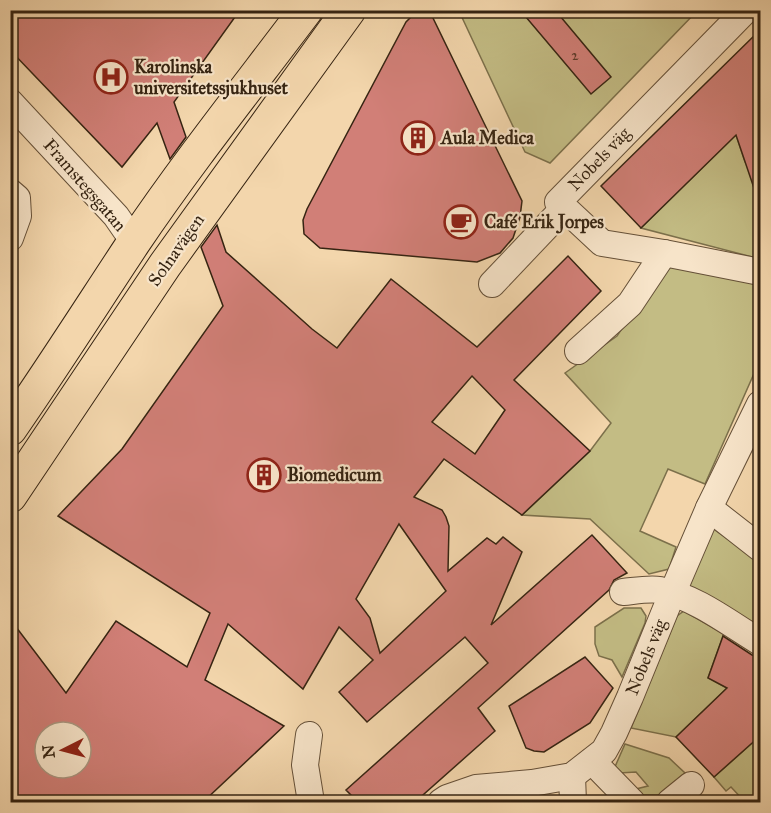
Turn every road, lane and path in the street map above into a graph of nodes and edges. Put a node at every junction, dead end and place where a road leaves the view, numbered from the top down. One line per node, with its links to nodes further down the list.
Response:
1 (306, 10): 8 (main road)
2 (350, 10): 10 (main road, Solnavägen)
3 (746, 10): 6 (street, Nobels väg)
4 (10, 102): 8 (street, Framstegsgatan)
5 (10, 192): 7 (street)
6 (564, 208): 9 (street, Nobels väg); 12 (street)
7 (10, 238)
8 (134, 242): 10 (main road); 15 (main road)
9 (663, 253): 11 (street, Nobels väg); 13 (street)
10 (165, 265): 16 (main road, Solnavägen)
11 (760, 273)
12 (492, 284)
13 (578, 351)
14 (760, 404): 17 (street, Nobels väg)
15 (10, 429)
16 (10, 496)
17 (709, 508): 18 (street); 20 (street, Nobels väg)
18 (760, 548)
19 (623, 592): 20 (street)
20 (672, 594): 21 (street); 23 (street, Nobels väg)
21 (760, 642)
22 (309, 735): 25 (street)
23 (582, 769): 26 (street); 27 (street); 28 (street)
24 (691, 785): 29 (street)
25 (311, 802)
26 (441, 802)
27 (573, 802)
28 (632, 802)
29 (670, 802)

